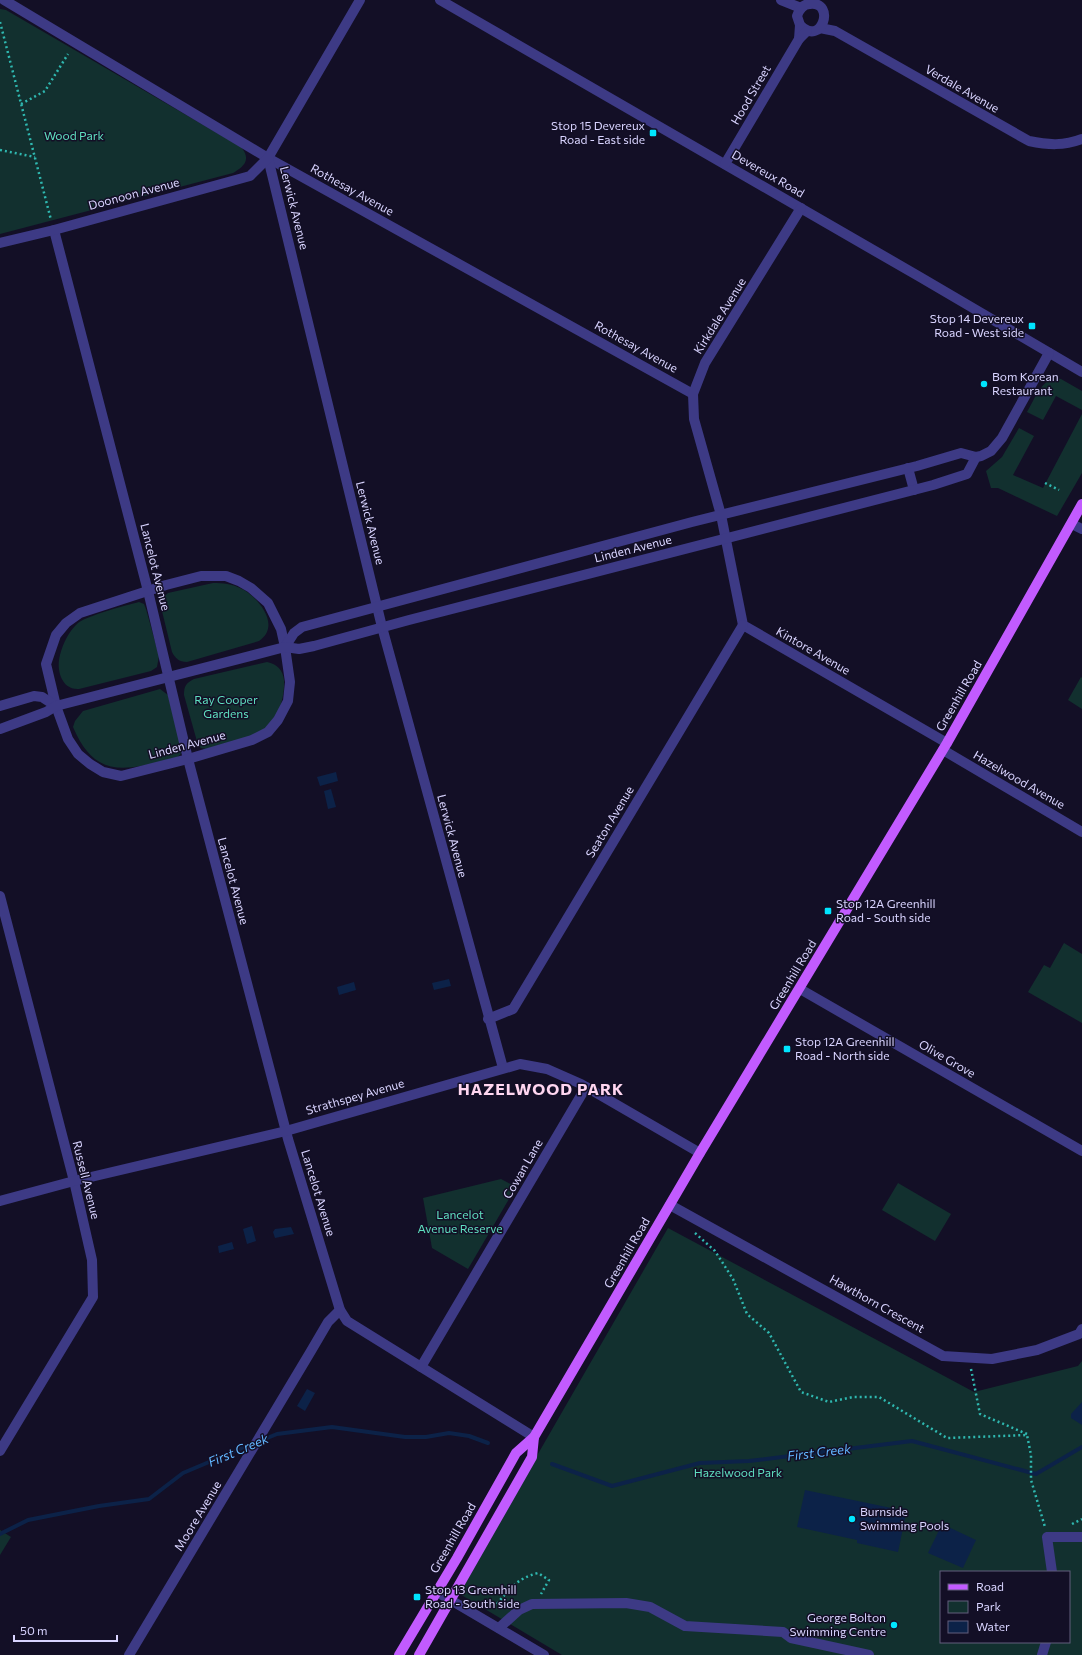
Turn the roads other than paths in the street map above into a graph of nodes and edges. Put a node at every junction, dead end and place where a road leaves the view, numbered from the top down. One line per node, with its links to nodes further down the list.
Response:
1 (4, 0): 9 (street, Rothesay Avenue)
2 (360, 0): 9 (street, Lerwick Avenue)
3 (440, 0): 10 (street, Devereux Road)
4 (783, 2): 6 (street)
5 (819, 3): 6 (street); 7 (street)
6 (801, 20): 7 (street); 10 (street, Hood Street)
7 (822, 24): 8 (street, Verdale Avenue)
8 (1082, 139)
9 (268, 158): 12 (street, Doonoon Avenue); 16 (street, Rothesay Avenue); 27 (street, Lerwick Avenue)
10 (725, 164): 11 (street, Devereux Road)
11 (801, 208): 14 (street, Devereux Road); 16 (street, Kirkdale Avenue)
12 (54, 230): 13 (street, Doonoon Avenue); 26 (street, Lancelot Avenue)
13 (0, 243)
14 (1049, 353): 15 (street, Devereux Road); 17 (street)
15 (1082, 372)
16 (693, 394): 22 (street, Kirkdale Avenue)
17 (976, 457): 18 (street, Linden Avenue); 19 (street, Linden Avenue)
18 (908, 468): 19 (street); 22 (street, Linden Avenue)
19 (914, 490): 25 (street, Linden Avenue)
20 (1082, 504): 23 (main road, Greenhill Road)
21 (1082, 510): 23 (main road, Greenhill Road)
22 (721, 515): 25 (street, Kirkdale Avenue); 27 (street, Linden Avenue)
23 (1072, 524): 24 (street); 35 (main road, Greenhill Road)
24 (1082, 529)
25 (727, 539): 28 (street); 29 (street, Linden Avenue)
26 (148, 591): 30 (street, Linden Avenue); 31 (street, Lancelot Avenue); 33 (street, Linden Avenue)
27 (377, 606): 29 (street, Lerwick Avenue); 30 (street, Linden Avenue)
28 (742, 625): 35 (street, Kintore Avenue); 40 (street, Seaton Avenue)
29 (382, 627): 30 (street, Linden Avenue); 40 (street, Lerwick Avenue)
30 (285, 647): 31 (street, Linden Avenue); 36 (street, Linden Avenue)
31 (169, 678): 33 (street, Linden Avenue); 36 (street, Lancelot Avenue)
32 (0, 706): 33 (street)
33 (56, 706): 34 (street, Linden Avenue); 36 (street, Linden Avenue)
34 (0, 729)
35 (945, 747): 37 (street, Hazelwood Avenue); 39 (main road, Greenhill Road)
36 (188, 759): 43 (street, Lancelot Avenue)
37 (1082, 832)
38 (0, 896): 46 (street, Russell Avenue)
39 (800, 989): 44 (street, Olive Grove); 45 (main road, Greenhill Road)
40 (488, 1019): 41 (street, Lerwick Avenue)
41 (503, 1068): 42 (street, Strathspey Avenue); 43 (street, Strathspey Avenue)
42 (586, 1087): 45 (street, Strathspey Avenue); 51 (street, Cowan Lane)
43 (286, 1131): 46 (street, Strathspey Avenue); 49 (street, Lancelot Avenue)
44 (1082, 1151)
45 (700, 1153): 48 (main road, Greenhill Road)
46 (74, 1181): 47 (street, Strathspey Avenue); 53 (street, Russell Avenue)
47 (0, 1201)
48 (670, 1205): 50 (street, Hawthorn Crescent); 52 (main road, Greenhill Road)
49 (340, 1310): 51 (street, Lancelot Avenue); 60 (street, Moore Avenue)
50 (1082, 1329)
51 (421, 1367): 52 (street, Lancelot Avenue)
52 (534, 1437): 56 (main road, Greenhill Road); 57 (main road, Greenhill Road)
53 (0, 1451)
54 (1082, 1537): 55 (street)
55 (1052, 1571)
56 (437, 1592): 57 (street); 61 (main road, Greenhill Road)
57 (450, 1600): 58 (street); 62 (main road, Greenhill Road)
58 (499, 1628): 63 (street); 64 (street)
59 (1046, 1643): 65 (street)
60 (129, 1655)
61 (398, 1655)
62 (418, 1655)
63 (544, 1655)
64 (869, 1655)
65 (1042, 1655)

